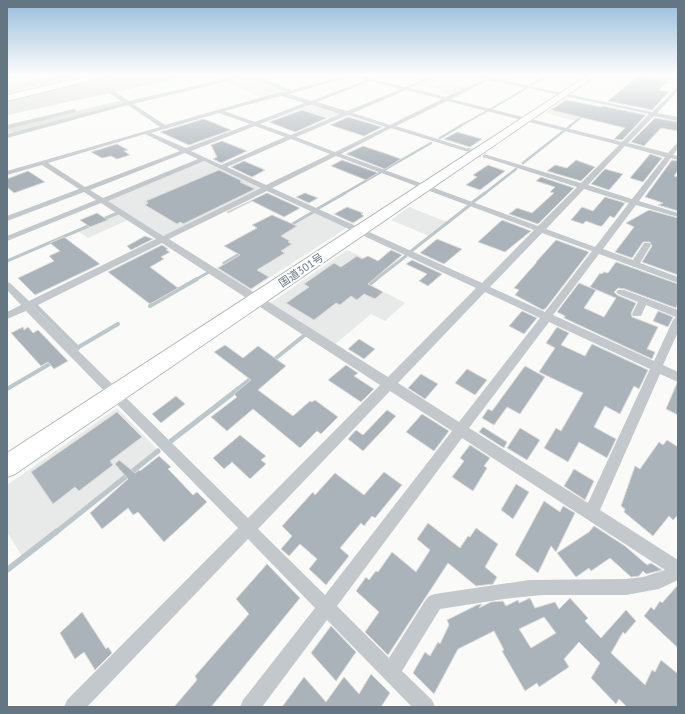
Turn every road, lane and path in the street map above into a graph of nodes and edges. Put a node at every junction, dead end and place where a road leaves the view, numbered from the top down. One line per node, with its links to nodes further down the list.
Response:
1 (92, 107): 20 (street)
2 (113, 107): 23 (street)
3 (135, 107): 21 (street)
4 (232, 107): 13 (street)
5 (298, 107): 18 (street)
6 (329, 107): 14 (street)
7 (360, 107): 14 (street)
8 (428, 107): 19 (street)
9 (478, 107): 16 (street)
10 (543, 107): 16 (highway, 国道301号)
11 (622, 107): 15 (street)
12 (659, 107): 15 (street)
13 (219, 111): 18 (street); 21 (street)
14 (347, 113): 19 (street); 24 (street)
15 (652, 114): 17 (street); 25 (street)
16 (525, 119): 25 (street); 28 (highway, 国道301号)
17 (678, 119)
18 (255, 124): 24 (street); 27 (street)
19 (390, 126): 28 (street); 29 (street)
20 (7, 127)
21 (164, 127): 22 (street)
22 (145, 132): 27 (street); 32 (street)
23 (7, 136)
24 (291, 137): 29 (street); 33 (street)
25 (623, 144): 30 (street); 37 (street)
26 (678, 144): 30 (street)
27 (185, 151): 31 (street); 39 (street)
28 (476, 153): 34 (street); 34 (street); 36 (highway, 国道301号)
29 (335, 154): 36 (street); 38 (street)
30 (673, 157): 41 (street)
31 (204, 159): 33 (street); 40 (street)
32 (42, 162): 35 (street); 39 (street)
33 (221, 167): 38 (street)
34 (535, 171): 37 (street)
35 (7, 173)
36 (425, 186): 44 (street); 45 (highway, 国道301号)
37 (582, 186): 41 (street); 44 (street)
38 (266, 188): 45 (street); 47 (street)
39 (84, 189): 40 (street); 43 (street)
40 (102, 200): 46 (street); 47 (street)
41 (634, 202): 42 (street); 49 (street)
42 (678, 215)
43 (7, 219)
44 (540, 229): 49 (street); 53 (street)
45 (359, 231): 53 (street); 55 (highway, 国道301号)
46 (7, 239)
47 (162, 239): 55 (street); 57 (street)
48 (647, 245): 50 (street)
49 (598, 250): 50 (street); 61 (street)
50 (635, 264): 51 (street)
51 (678, 280)
52 (7, 285): 57 (street)
53 (483, 288): 61 (street); 66 (street)
54 (621, 292): 56 (street)
55 (256, 299): 66 (street); 67 (highway, 国道301号)
56 (644, 301): 58 (street); 59 (street)
57 (28, 306): 60 (street); 67 (street)
58 (637, 314)
59 (678, 314)
60 (7, 316)
61 (547, 317): 64 (street); 68 (street)
62 (678, 320): 63 (street)
63 (674, 339): 64 (street)
64 (657, 367): 65 (street); 70 (street)
65 (678, 377)
66 (389, 384): 68 (street); 71 (street)
67 (115, 394): 69 (highway, 国道301号); 71 (street)
68 (461, 430): 70 (street); 73 (street)
69 (7, 466)
70 (591, 513): 72 (street)
71 (248, 528): 73 (street); 76 (street)
72 (677, 569): 74 (street)
73 (326, 607): 74 (street); 75 (street)
74 (391, 672): 77 (street)
75 (253, 706)
76 (74, 707)
77 (425, 707)

